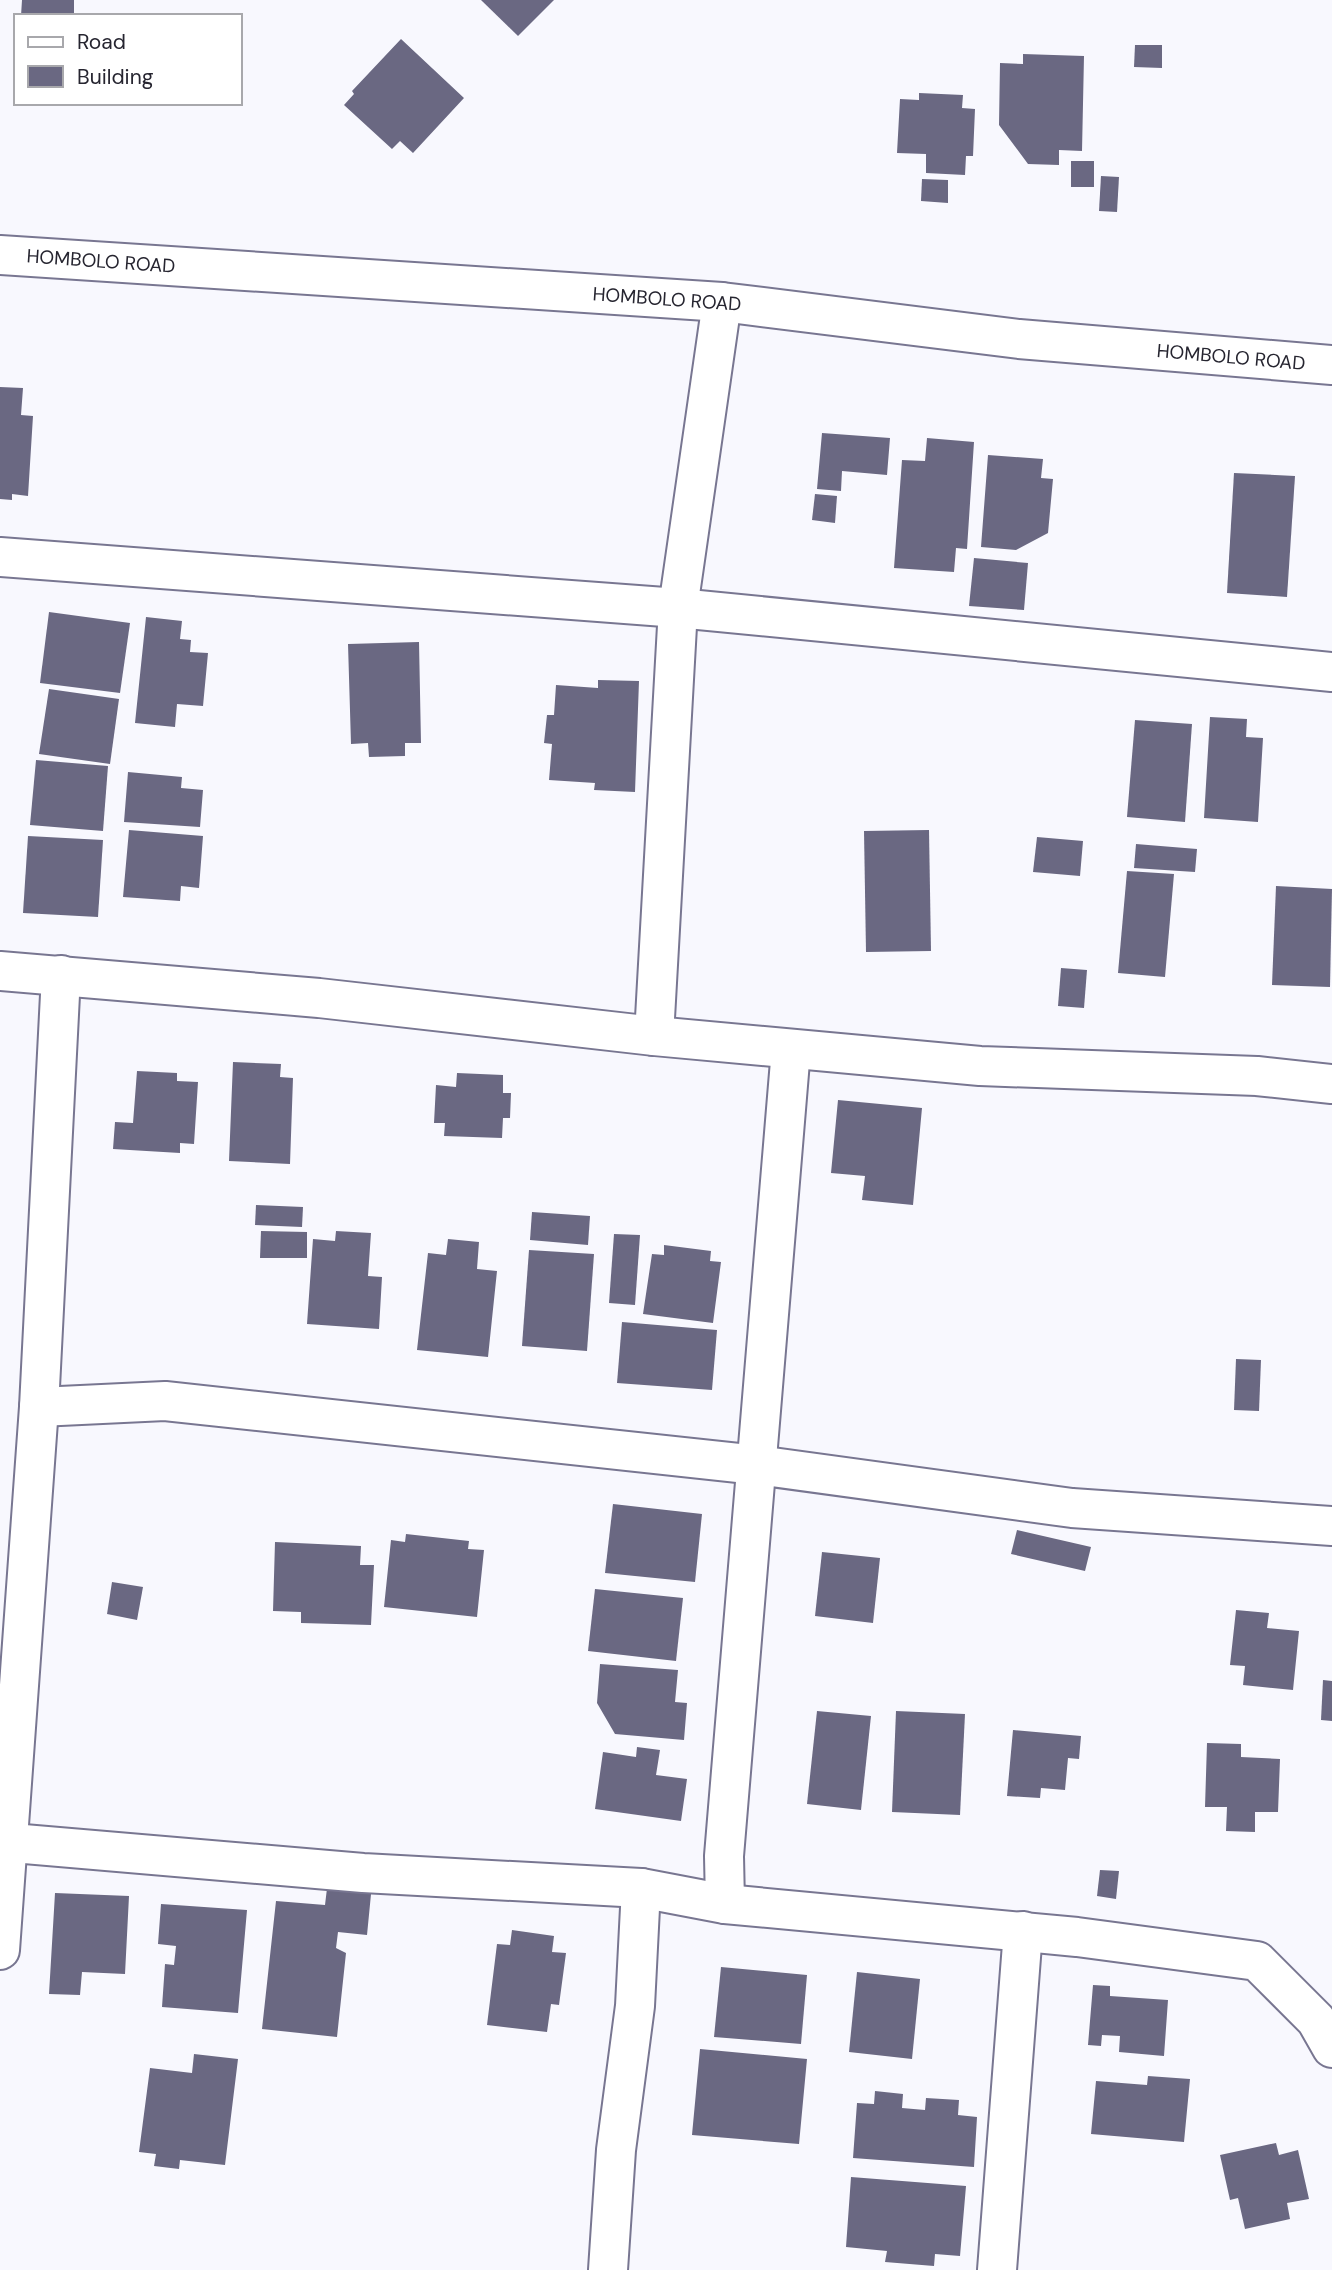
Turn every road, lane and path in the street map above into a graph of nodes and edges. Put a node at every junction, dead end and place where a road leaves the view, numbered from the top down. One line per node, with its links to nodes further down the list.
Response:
1 (0, 255): 2 (street, HOMBOLO ROAD)
2 (722, 302): 3 (street, HOMBOLO ROAD); 5 (street)
3 (1332, 365)
4 (0, 556): 5 (street)
5 (678, 608): 6 (street); 9 (street)
6 (1332, 672)
7 (0, 971): 8 (street)
8 (61, 975): 9 (street); 12 (street)
9 (654, 1036): 10 (street)
10 (791, 1049): 11 (street); 13 (street)
11 (1332, 1084)
12 (39, 1407): 13 (street); 15 (street)
13 (757, 1465): 14 (street); 17 (street)
14 (1332, 1526)
15 (5, 1843): 16 (street); 19 (street)
16 (641, 1888): 17 (street); 21 (street)
17 (725, 1904): 18 (street)
18 (1023, 1931): 20 (street); 22 (street)
19 (0, 1950)
20 (1332, 2048)
21 (608, 2270)
22 (997, 2270)

